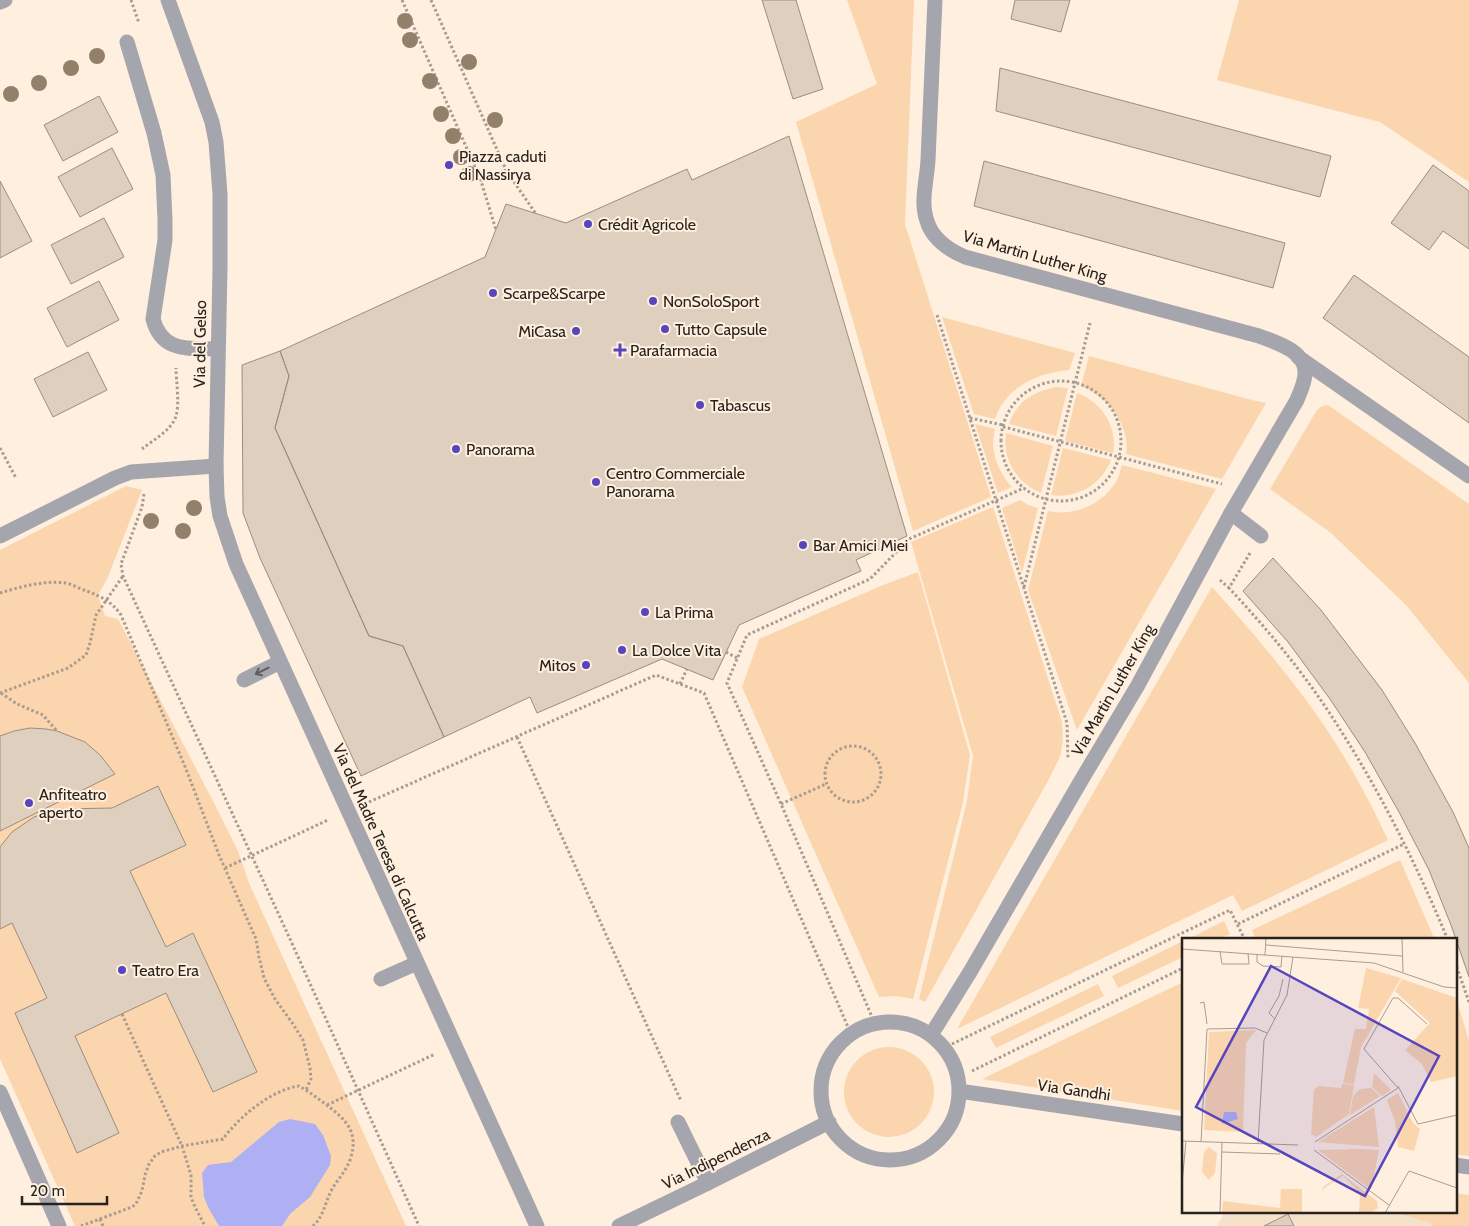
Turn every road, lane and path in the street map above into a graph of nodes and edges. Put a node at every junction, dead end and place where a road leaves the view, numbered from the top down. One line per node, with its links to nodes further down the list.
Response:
1 (5, 0): 7 (street)
2 (131, 0): 8 (path)
3 (168, 0): 17 (street, Via del Gelso)
4 (402, 0): 11 (path)
5 (432, 0): 10 (path)
6 (935, 0): 18 (street, Via Martin Luther King)
7 (0, 2)
8 (140, 28)
9 (127, 42): 16 (street)
10 (506, 170): 11 (path); 12 (path)
11 (482, 181): 13 (path)
12 (536, 214)
13 (496, 230)
14 (937, 315): 20 (path)
15 (1090, 324): 19 (path)
16 (182, 348): 17 (street); 26 (path)
17 (217, 349): 25 (street, Via del Gelso)
18 (1298, 357): 27 (street, Via Martin Luther King); 33 (street, Via Martin Luther King)
19 (1075, 382): 21 (path); 22 (path); 24 (path)
20 (970, 418): 21 (path); 32 (path)
21 (1003, 425): 22 (path); 30 (path)
22 (1060, 442): 24 (path); 31 (path)
23 (0, 448): 28 (path)
24 (1119, 458): 29 (path); 31 (path)
25 (216, 466): 26 (street); 42 (street, Via del Madre Teresa di Calcutta)
26 (143, 471): 34 (street); 36 (path)
27 (1469, 476)
28 (16, 478)
29 (1225, 485)
30 (1024, 488): 31 (path); 32 (path)
31 (1046, 498): 37 (path)
32 (995, 501): 37 (path); 41 (path)
33 (1231, 513): 35 (street); 68 (street, Via Martin Luther King)
34 (0, 536)
35 (1261, 536): 54 (path)
36 (123, 576): 39 (path); 55 (path)
37 (1023, 589): 49 (path)
38 (0, 593): 39 (path)
39 (106, 599): 46 (path); 56 (path)
40 (726, 652): 41 (path)
41 (737, 658): 52 (path)
42 (280, 662): 44 (street, one-way to 44); 60 (street, Via del Madre Teresa di Calcutta)
43 (687, 669): 45 (path)
44 (244, 680)
45 (680, 684): 48 (path); 67 (path)
46 (0, 692): 47 (path)
47 (57, 732)
48 (517, 737): 51 (path); 76 (path)
49 (1068, 762)
50 (826, 784): 50 (path); 52 (path)
51 (364, 804)
52 (781, 804): 66 (path)
53 (331, 819): 55 (path)
54 (1404, 844): 57 (path); 59 (path)
55 (252, 855): 56 (path); 73 (path)
56 (225, 868): 72 (path)
57 (1238, 924): 58 (path); 69 (path)
58 (1244, 938)
59 (1447, 938)
60 (417, 963): 63 (street); 90 (street, Via del Madre Teresa di Calcutta)
61 (1456, 965): 64 (path)
62 (1182, 969): 71 (path)
63 (381, 979)
64 (1469, 1002)
65 (122, 1014): 79 (path)
66 (875, 1024): 67 (street); 68 (street)
67 (851, 1034): 77 (street)
68 (932, 1035): 69 (street)
69 (944, 1048): 71 (street)
70 (438, 1053): 73 (path)
71 (959, 1084): 77 (street); 78 (street, Via Gandhi)
72 (306, 1090): 75 (path); 79 (path)
73 (358, 1091): 75 (path); 89 (path)
74 (0, 1092): 84 (street)
75 (326, 1105): 88 (path)
76 (681, 1116): 82 (street)
77 (829, 1122): 82 (street, Via Indipendenza)
78 (1182, 1124)
79 (182, 1146): 83 (path); 87 (path)
80 (1456, 1165): 81 (street)
81 (1469, 1167)
82 (708, 1184): 91 (street, Via Indipendenza)
83 (100, 1218): 85 (path); 86 (path)
84 (59, 1226)
85 (80, 1226)
86 (103, 1226)
87 (205, 1226)
88 (313, 1226)
89 (419, 1226)
90 (537, 1226)
91 (619, 1226)

